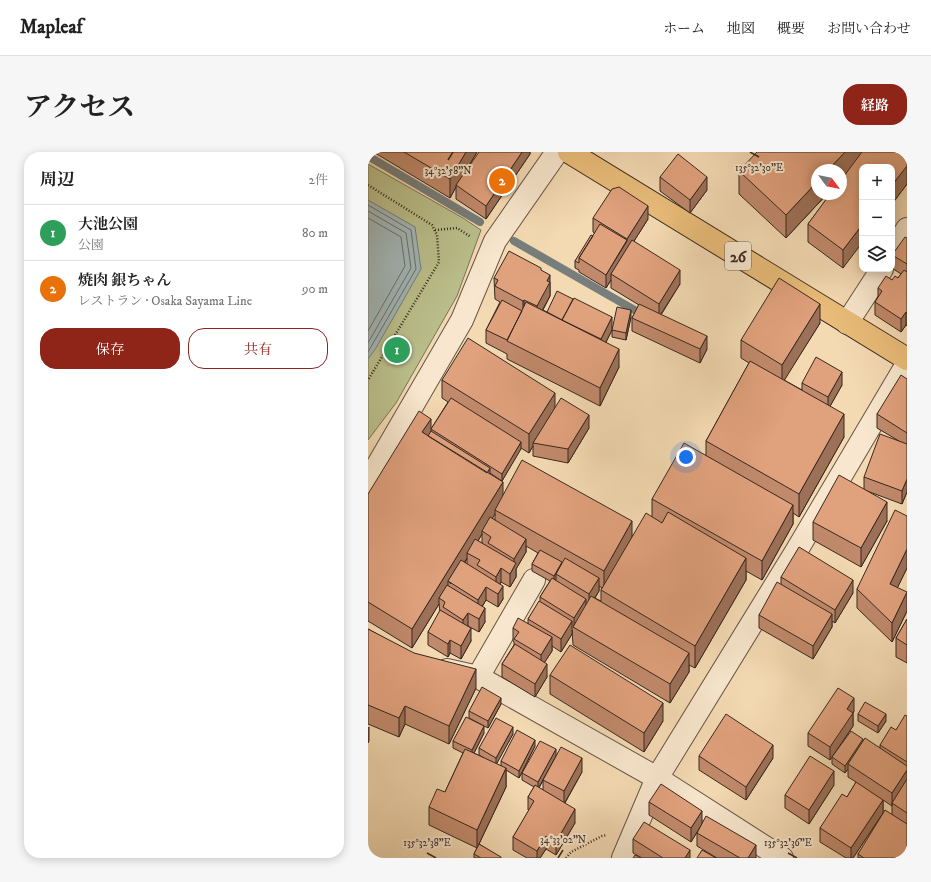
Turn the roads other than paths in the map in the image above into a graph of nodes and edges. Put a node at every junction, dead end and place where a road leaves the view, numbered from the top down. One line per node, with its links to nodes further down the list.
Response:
1 (557, 152): 9 (street)
2 (569, 152): 6 (main road, 26)
3 (907, 229): 4 (street)
4 (895, 248)
5 (880, 272): 6 (street)
6 (847, 322): 7 (main road, 26)
7 (907, 359)
8 (907, 364): 13 (street)
9 (368, 482)
10 (534, 580): 12 (street)
11 (430, 666): 12 (street)
12 (478, 677): 13 (street)
13 (657, 778): 14 (street); 15 (street)
14 (623, 858)
15 (782, 858)

